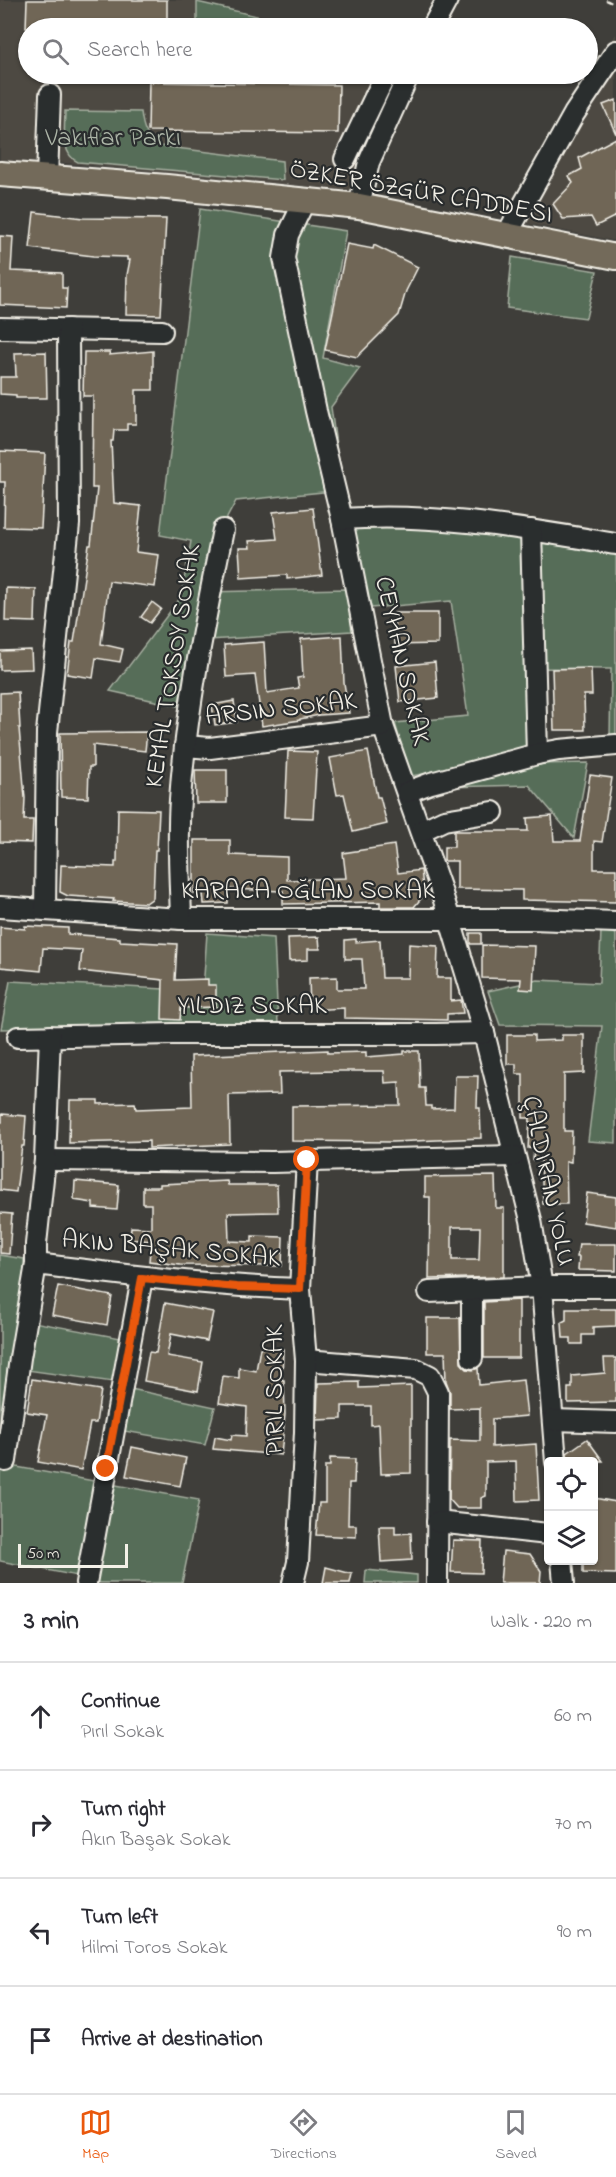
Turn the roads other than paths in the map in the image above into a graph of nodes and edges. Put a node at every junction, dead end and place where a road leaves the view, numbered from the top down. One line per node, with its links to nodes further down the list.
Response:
1 (447, 0): 2 (street)
2 (437, 18)
3 (616, 51): 4 (street)
4 (598, 78)
5 (381, 84): 9 (street)
6 (405, 84): 13 (street)
7 (594, 84): 14 (street)
8 (50, 94): 11 (street)
9 (345, 159)
10 (0, 174): 11 (main road, ÖZKER ÖZGÜR CADDESI)
11 (47, 178): 12 (main road, ÖZKER ÖZGÜR CADDESI)
12 (305, 200): 13 (main road, ÖZKER ÖZGÜR CADDESI); 19 (street, CEYHAN SOKAK)
13 (359, 206): 14 (main road, ÖZKER ÖZGÜR CADDESI)
14 (506, 236): 15 (main road, ÖZKER ÖZGÜR CADDESI)
15 (616, 257)
16 (0, 328): 17 (street)
17 (68, 329): 18 (street); 31 (street)
18 (162, 331)
19 (342, 519): 21 (street); 23 (street, CEYHAN SOKAK)
20 (223, 530): 25 (street, KEMAL TOKSOY SOKAK)
21 (531, 530): 22 (street); 26 (street)
22 (616, 544)
23 (383, 726): 25 (street); 27 (street, CEYHAN SOKAK)
24 (616, 745): 26 (street)
25 (185, 746): 32 (street, KEMAL TOKSOY SOKAK)
26 (537, 754): 27 (street)
27 (407, 792): 29 (street, CEYHAN SOKAK)
28 (493, 812): 29 (street)
29 (421, 831): 33 (street, CEYHAN SOKAK)
30 (0, 907): 31 (street, KARACA OĞLAN SOKAK)
31 (45, 910): 32 (street, KARACA OĞLAN SOKAK)
32 (181, 919): 33 (street, KARACA OĞLAN SOKAK)
33 (449, 919): 34 (street, KARACA OĞLAN SOKAK); 35 (street, CEYHAN SOKAK)
34 (616, 922)
35 (484, 1033): 36 (street); 38 (street, CEYHAN SOKAK)
36 (50, 1036): 37 (street); 39 (street)
37 (18, 1037)
38 (514, 1156): 40 (street); 43 (street, CEYHAN SOKAK)
39 (45, 1160): 40 (street); 41 (street)
40 (307, 1160): 45 (street)
41 (36, 1264): 42 (street); 53 (street)
42 (142, 1278): 45 (street); 57 (street)
43 (542, 1287): 44 (street); 46 (street); 50 (street, CEYHAN SOKAK)
44 (616, 1287)
45 (300, 1289): 49 (street)
46 (472, 1290): 47 (street); 48 (street)
47 (429, 1292)
48 (472, 1358)
49 (306, 1360): 54 (street); 58 (street)
50 (553, 1420): 51 (street); 52 (street, CEYHAN SOKAK)
51 (616, 1422)
52 (556, 1457)
53 (6, 1461)
54 (437, 1522): 55 (street); 59 (street)
55 (544, 1533)
56 (562, 1565): 60 (street)
57 (86, 1583)
58 (293, 1583)
59 (437, 1583)
60 (564, 1583)

